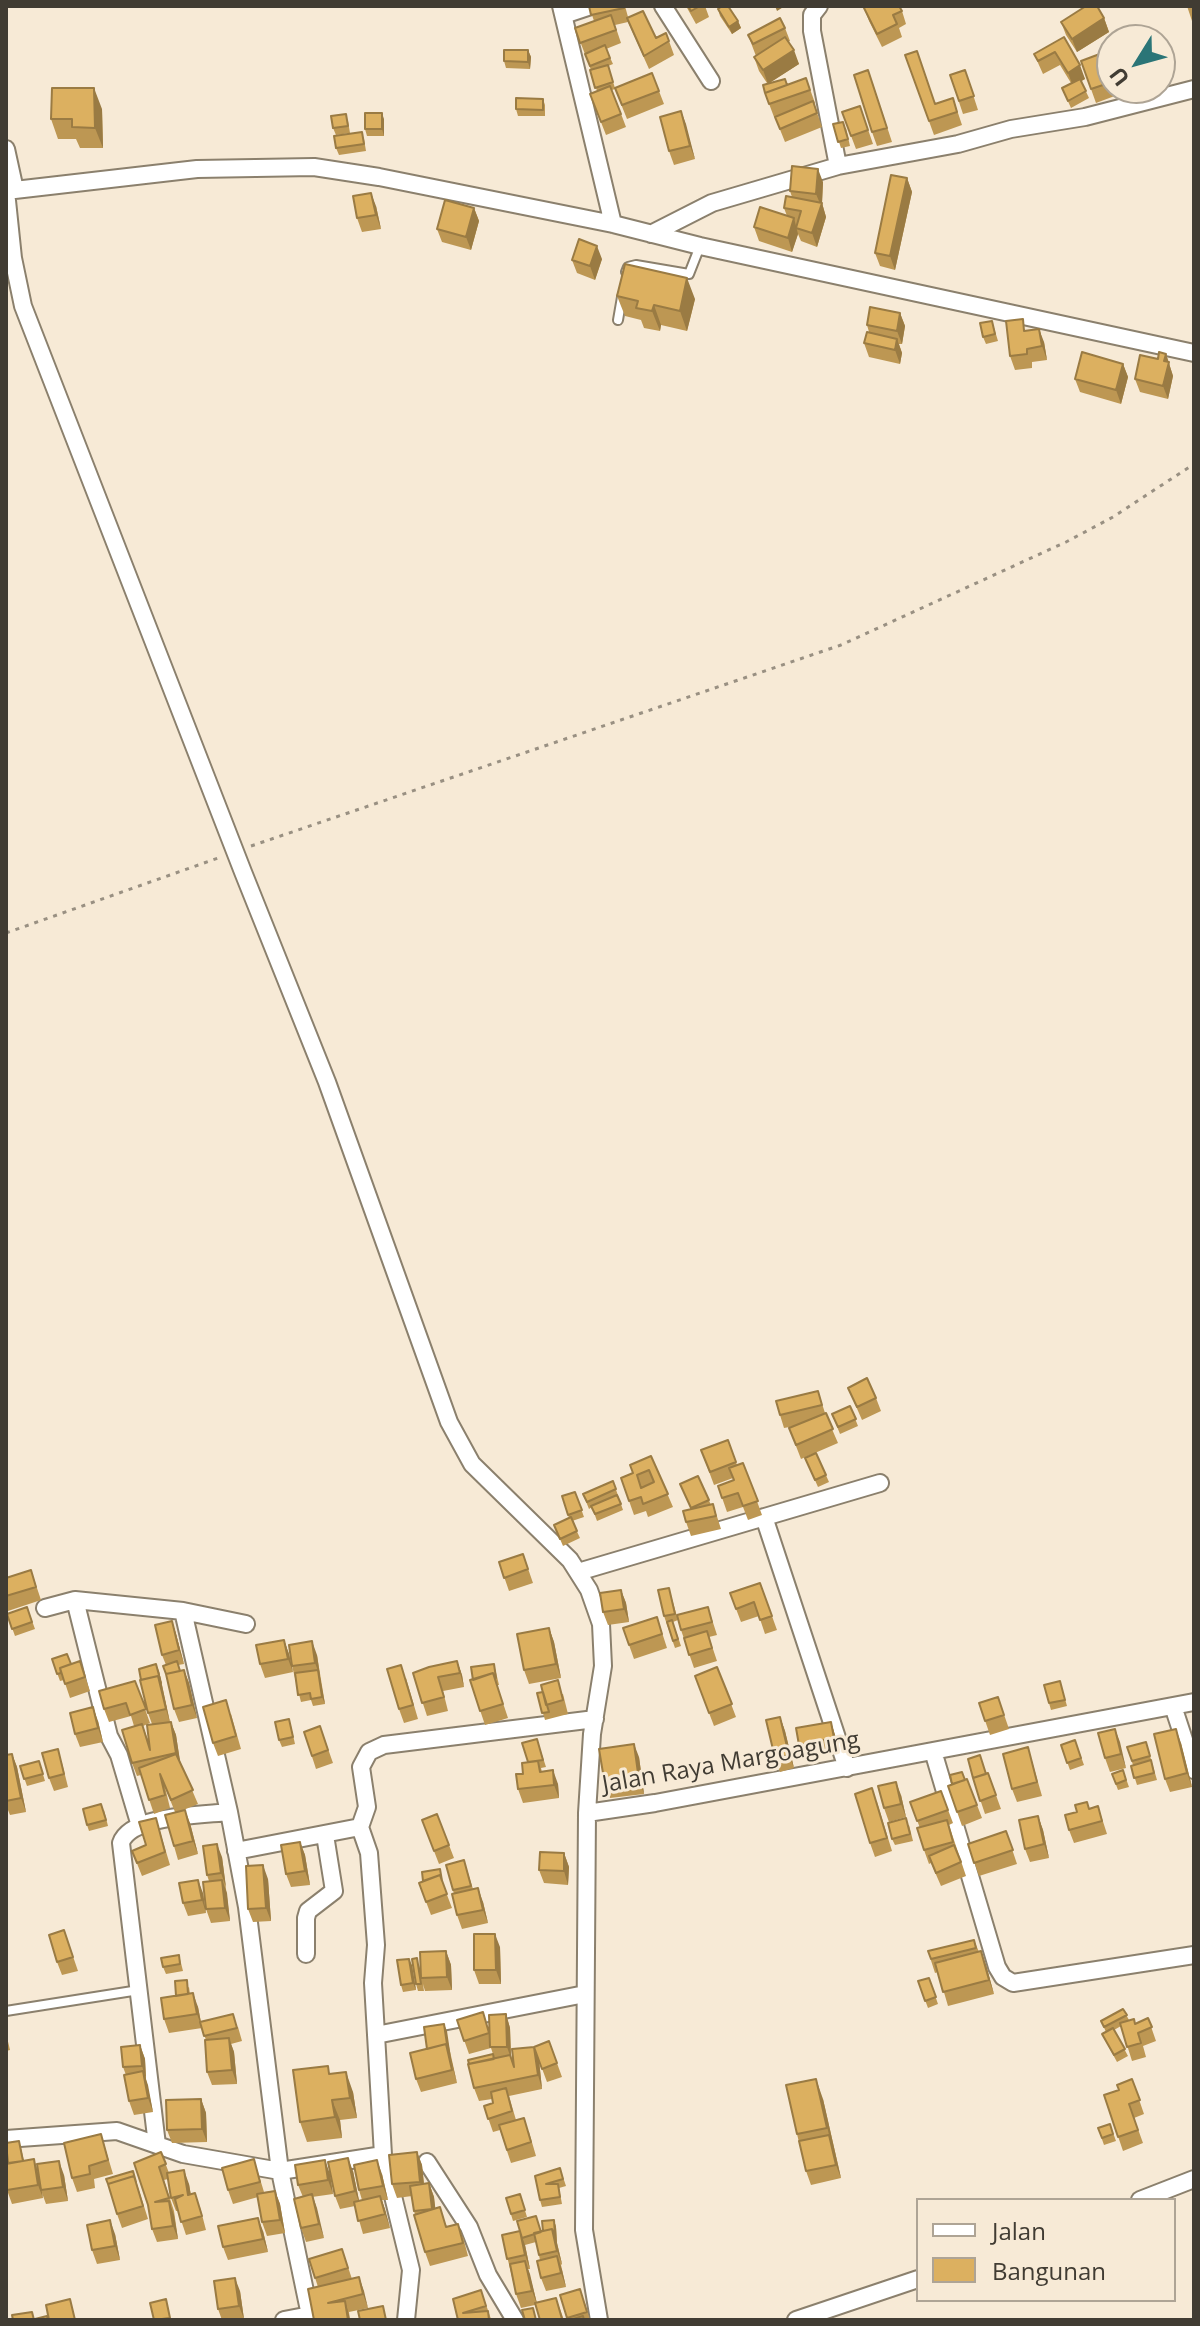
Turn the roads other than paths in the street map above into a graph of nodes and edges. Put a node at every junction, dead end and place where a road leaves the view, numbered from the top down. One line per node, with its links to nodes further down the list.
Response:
1 (591, 6): 4 (street)
2 (663, 6): 5 (street)
3 (819, 6): 8 (street)
4 (563, 10): 10 (street)
5 (711, 81)
6 (1194, 89): 8 (street)
7 (6, 149): 9 (street)
8 (838, 166): 11 (street)
9 (9, 191): 10 (street); 17 (street)
10 (613, 224): 11 (street)
11 (651, 234): 12 (street)
12 (700, 246): 13 (lane); 14 (street)
13 (618, 320)
14 (1194, 353)
15 (880, 1483): 16 (street)
16 (764, 1517): 17 (street); 26 (street)
17 (578, 1572): 24 (street)
18 (75, 1600): 19 (street); 20 (street); 30 (street)
19 (45, 1608)
20 (183, 1611): 21 (street); 28 (street)
21 (246, 1624)
22 (1194, 1702): 23 (street, Jalan Raya Margoagung)
23 (1173, 1706): 25 (street, Jalan Raya Margoagung); 27 (street)
24 (595, 1719): 29 (street); 31 (street)
25 (933, 1751): 26 (street, Jalan Raya Margoagung); 35 (street)
26 (847, 1768): 29 (street, Jalan Raya Margoagung)
27 (1194, 1770)
28 (229, 1812): 30 (street); 33 (street)
29 (587, 1813): 37 (street, Jalan Raya Margoagung)
30 (140, 1826): 36 (street)
31 (360, 1827): 32 (street); 39 (street)
32 (325, 1835): 33 (street); 34 (street)
33 (236, 1851): 44 (street)
34 (306, 1954)
35 (1194, 1955)
36 (139, 1990): 38 (lane); 41 (street)
37 (585, 1994): 39 (street); 52 (street, Jalan Raya Margoagung)
38 (6, 2011)
39 (376, 2035): 42 (street)
40 (6, 2139): 41 (street)
41 (157, 2145): 44 (street)
42 (383, 2155): 44 (street); 50 (street)
43 (427, 2162): 51 (street)
44 (280, 2171): 48 (street)
45 (1194, 2179): 46 (street)
46 (1145, 2198)
47 (916, 2280): 53 (street)
48 (311, 2317): 49 (street)
49 (284, 2320)
50 (406, 2320)
51 (515, 2320)
52 (599, 2320)
53 (796, 2320)

